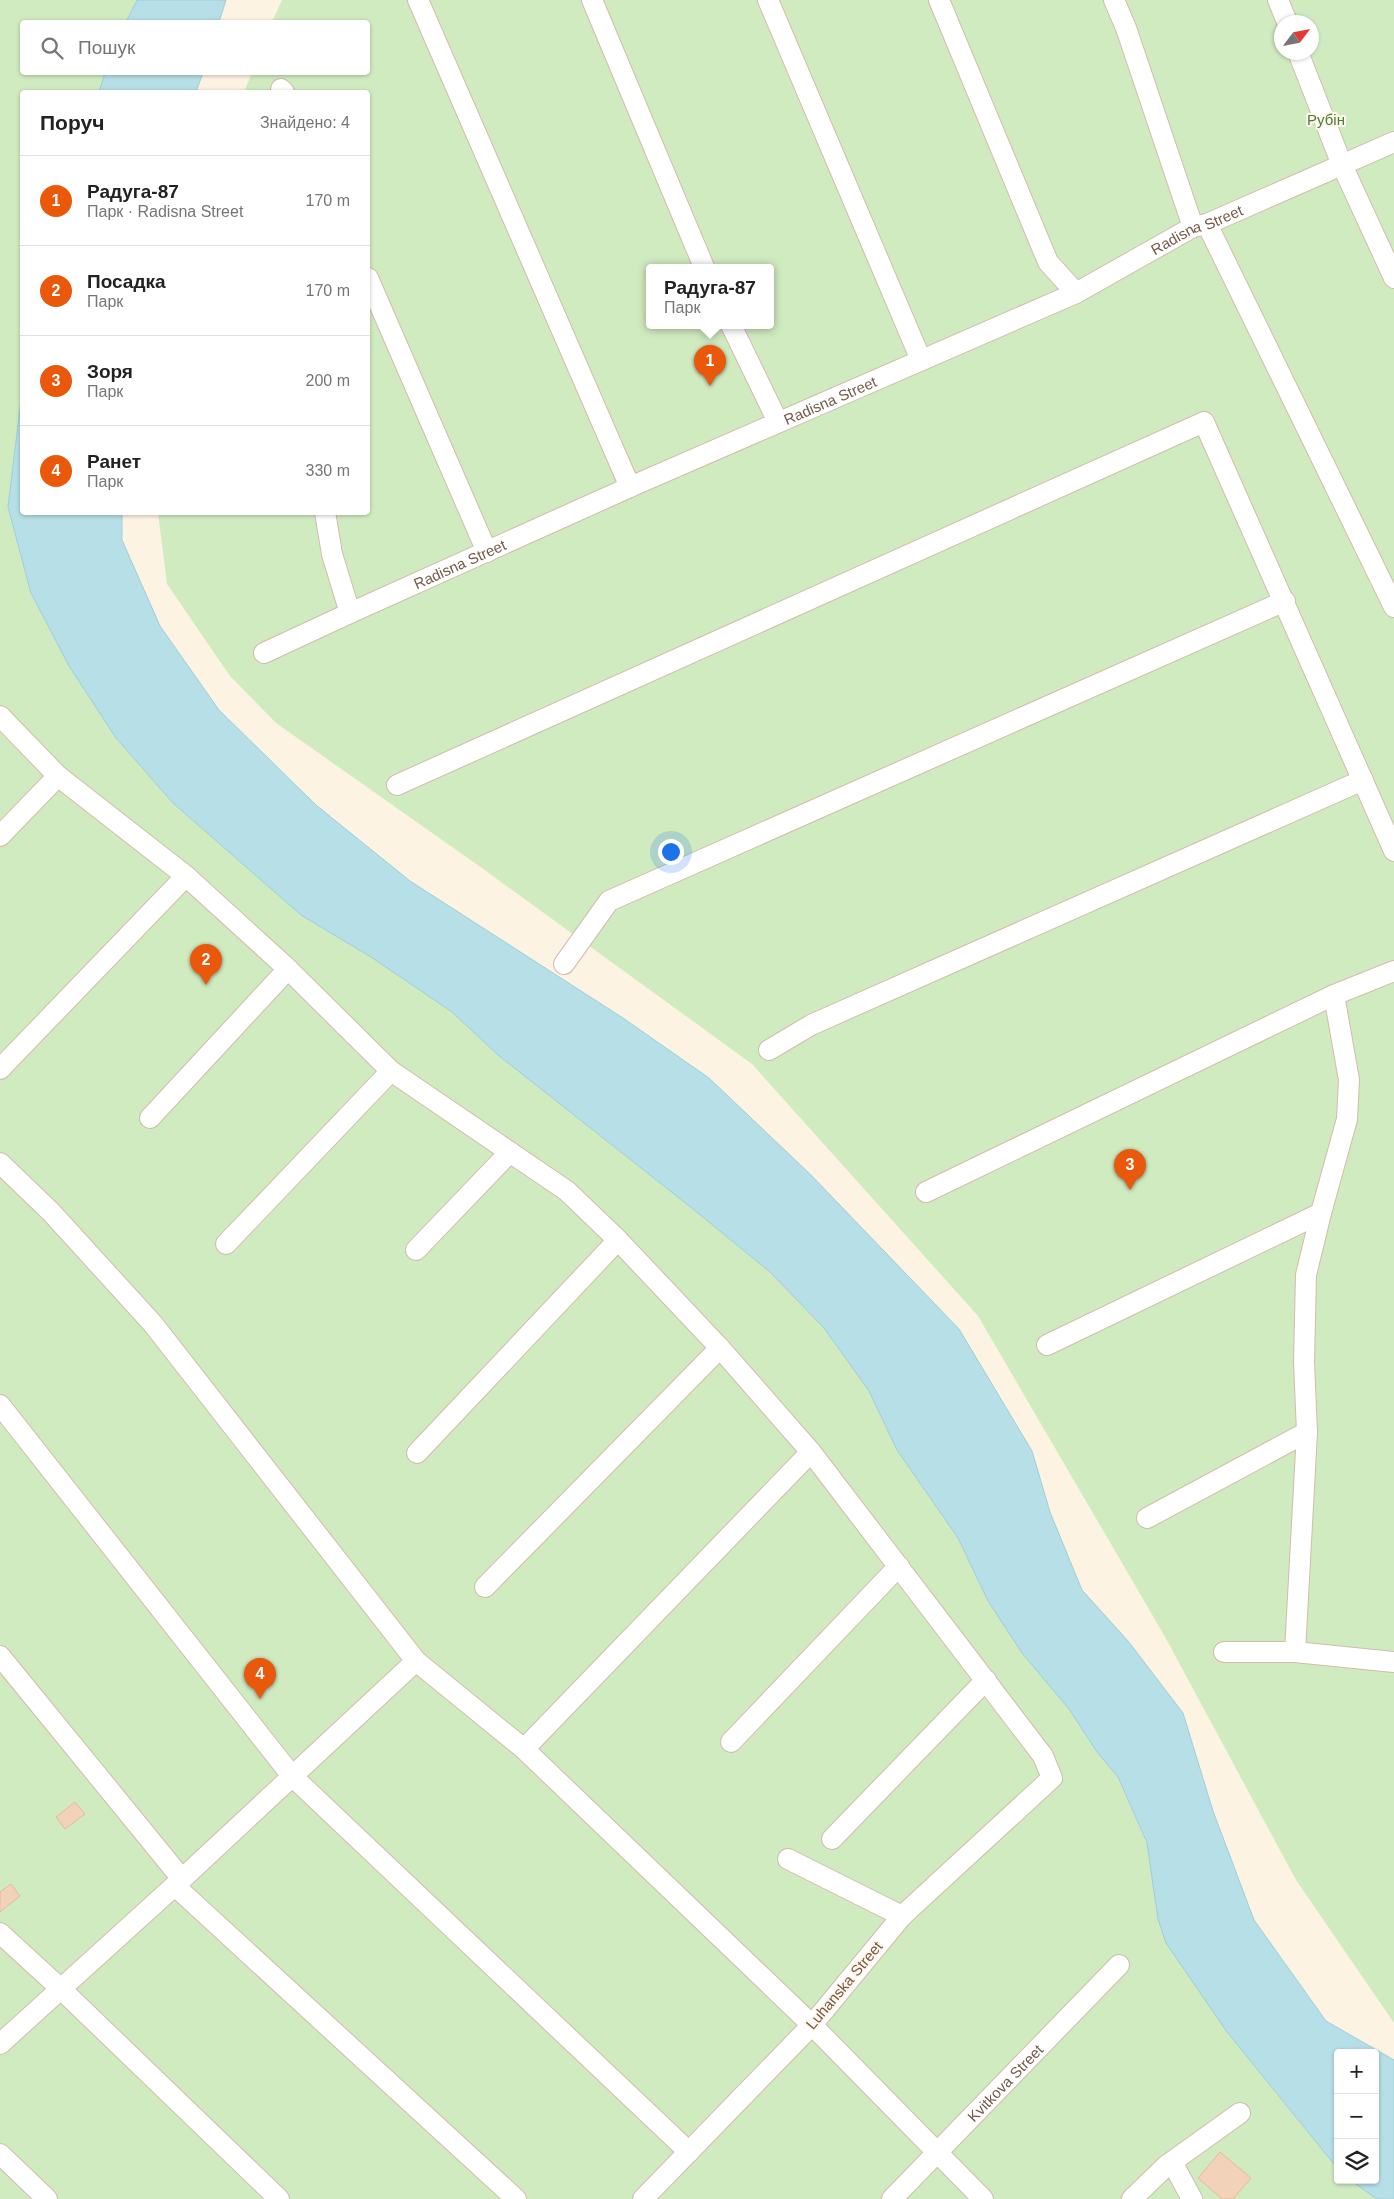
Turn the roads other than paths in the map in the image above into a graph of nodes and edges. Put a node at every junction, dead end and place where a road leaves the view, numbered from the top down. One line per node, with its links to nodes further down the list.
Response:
1 (418, 0): 19 (street)
2 (592, 0): 12 (street)
3 (768, 0): 17 (street)
4 (939, 0): 15 (street)
5 (1114, 0): 11 (street)
6 (1278, 0): 7 (street)
7 (1284, 15)
8 (1301, 60): 10 (street)
9 (1394, 142): 10 (street, Radisna Street)
10 (1342, 164): 11 (street, Radisna Street); 13 (street)
11 (1200, 225): 15 (street, Radisna Street); 23 (street)
12 (703, 264)
13 (1394, 278)
14 (370, 283): 21 (street)
15 (1076, 293): 17 (street, Radisna Street)
16 (733, 329): 18 (street)
17 (921, 360): 18 (street, Radisna Street)
18 (778, 422): 19 (street, Radisna Street)
19 (630, 487): 21 (street, Radisna Street)
20 (326, 515): 24 (street)
21 (487, 552): 24 (street, Radisna Street)
22 (1285, 601): 28 (street); 29 (street); 33 (street)
23 (1394, 607)
24 (350, 613): 25 (street, Radisna Street)
25 (264, 653)
26 (0, 716): 27 (street)
27 (58, 776): 30 (street); 32 (street)
28 (1363, 780): 31 (street); 37 (street)
29 (397, 785)
30 (0, 836)
31 (1394, 851)
32 (186, 876): 34 (street); 38 (street)
33 (564, 964)
34 (288, 969): 39 (street); 40 (street)
35 (1394, 970): 36 (street)
36 (1334, 995): 43 (street); 44 (street)
37 (769, 1050)
38 (0, 1069)
39 (391, 1070): 41 (street); 46 (street)
40 (150, 1118)
41 (510, 1152): 45 (street); 47 (street)
42 (0, 1163): 60 (street)
43 (926, 1192)
44 (1320, 1212): 48 (street); 51 (street)
45 (618, 1240): 49 (street); 53 (street)
46 (226, 1244)
47 (416, 1250)
48 (1047, 1345)
49 (720, 1348): 52 (street); 56 (street)
50 (0, 1405): 65 (street)
51 (1307, 1432): 54 (street); 58 (street)
52 (811, 1452): 55 (street); 64 (street)
53 (417, 1453)
54 (1147, 1518)
55 (899, 1566): 62 (street); 63 (street)
56 (485, 1586)
57 (1224, 1652): 58 (street)
58 (1295, 1652): 61 (street)
59 (0, 1656): 68 (street)
60 (416, 1661): 64 (street); 65 (street)
61 (1394, 1662)
62 (986, 1680): 66 (street); 69 (street, Luhanska Street)
63 (731, 1742)
64 (524, 1749): 73 (street)
65 (292, 1776): 68 (street); 76 (street)
66 (832, 1839)
67 (788, 1859): 69 (street)
68 (178, 1882): 72 (street); 82 (street)
69 (902, 1916): 73 (street, Luhanska Street)
70 (0, 1933): 72 (street)
71 (1119, 1966): 77 (street, Kvitkova Street)
72 (61, 1989): 74 (street); 81 (street)
73 (812, 2025): 76 (street, Luhanska Street); 77 (street)
74 (0, 2044)
75 (1240, 2113): 79 (street)
76 (689, 2152): 83 (street, Luhanska Street)
77 (937, 2152): 84 (street, Kvitkova Street); 85 (street)
78 (0, 2154): 80 (street)
79 (1172, 2162): 86 (street); 87 (street)
80 (47, 2199)
81 (279, 2199)
82 (516, 2199)
83 (643, 2199)
84 (892, 2199)
85 (984, 2199)
86 (1132, 2199)
87 (1192, 2199)

